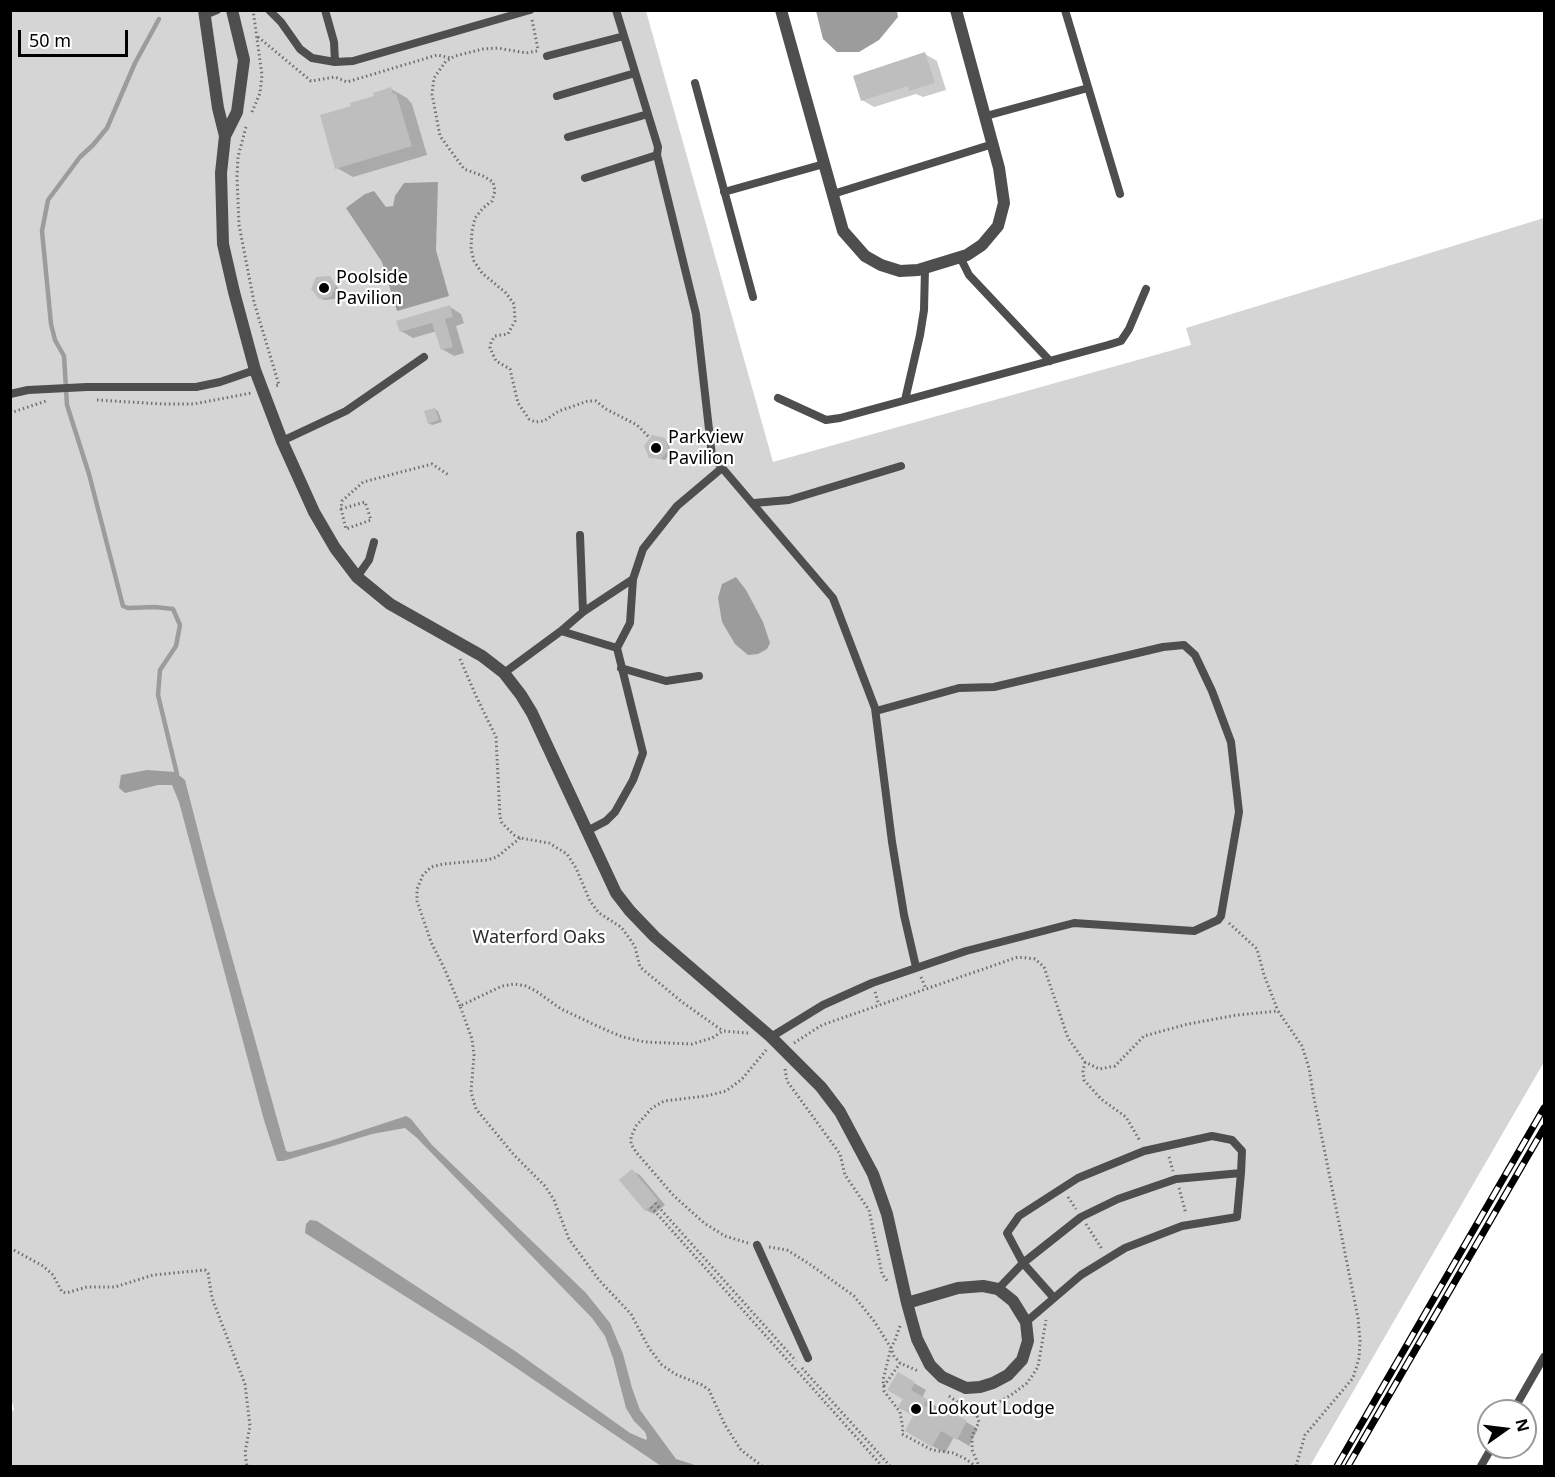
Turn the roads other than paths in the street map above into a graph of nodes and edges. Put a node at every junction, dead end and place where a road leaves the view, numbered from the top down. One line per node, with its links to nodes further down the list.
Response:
1 (217, 10): 10 (lane)
2 (232, 10): 20 (street)
3 (269, 10): 13 (lane)
4 (326, 10): 13 (lane)
5 (530, 10): 13 (lane)
6 (616, 10): 11 (lane)
7 (781, 10): 24 (street)
8 (956, 10): 19 (street)
9 (1065, 10): 16 (lane)
10 (204, 13): 20 (street)
11 (624, 36): 12 (lane); 14 (lane)
12 (547, 56)
13 (335, 62)
14 (635, 73): 17 (lane); 18 (lane)
15 (694, 83): 26 (lane)
16 (1088, 88): 19 (lane); 28 (lane)
17 (557, 96)
18 (648, 114): 21 (lane); 23 (lane)
19 (986, 116): 22 (street)
20 (225, 136): 35 (street)
21 (568, 137)
22 (993, 144): 27 (lane); 29 (street)
23 (657, 155): 25 (lane); 41 (lane)
24 (824, 164): 26 (lane); 27 (street)
25 (585, 178)
26 (724, 192): 32 (lane)
27 (833, 194): 30 (street)
28 (1119, 194)
29 (960, 257): 30 (street); 34 (lane)
30 (925, 268): 38 (lane)
31 (1146, 289): 34 (lane)
32 (753, 297)
33 (424, 357): 39 (lane)
34 (1050, 361): 38 (lane)
35 (255, 370): 36 (lane); 39 (street)
36 (10, 394)
37 (778, 398): 38 (lane)
38 (905, 400)
39 (282, 441): 45 (street)
40 (901, 466): 42 (lane)
41 (723, 468): 42 (lane); 46 (lane)
42 (754, 503): 53 (lane)
43 (580, 535): 47 (lane)
44 (374, 542): 45 (lane)
45 (357, 578): 51 (street)
46 (633, 579): 47 (lane); 49 (lane)
47 (582, 612): 48 (lane)
48 (561, 631): 49 (lane); 51 (lane)
49 (617, 648): 50 (lane)
50 (621, 668): 52 (lane); 54 (lane)
51 (504, 673): 54 (street)
52 (699, 676)
53 (876, 711): 55 (lane); 55 (lane)
54 (587, 831): 56 (street)
55 (916, 967): 56 (lane)
56 (767, 1042): 62 (street)
57 (1241, 1173): 59 (lane); 59 (lane); 61 (lane)
58 (757, 1245): 65 (lane)
59 (1023, 1263): 60 (lane); 61 (lane)
60 (998, 1289): 62 (street); 63 (street)
61 (1054, 1298): 63 (lane)
62 (907, 1303): 63 (street)
63 (1026, 1322)
64 (1545, 1357): 66 (lane)
65 (808, 1358)
66 (1520, 1399)

